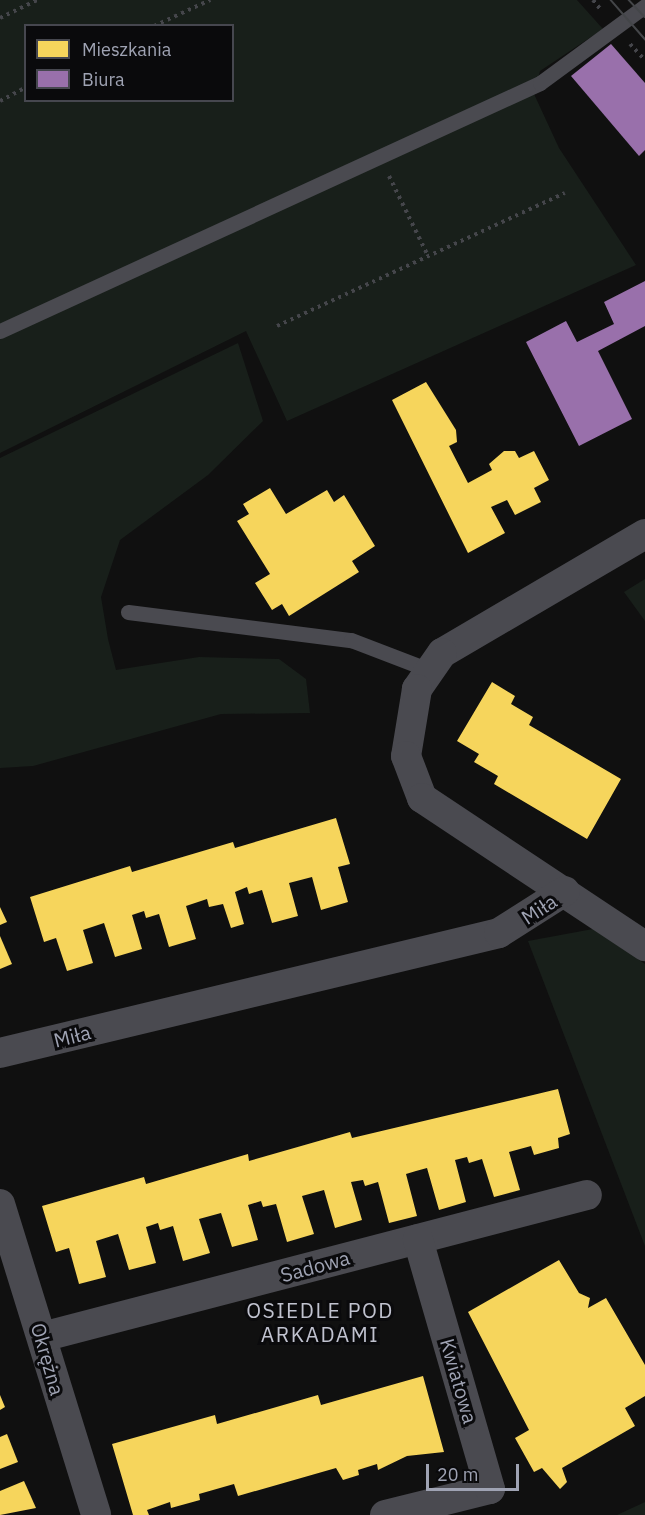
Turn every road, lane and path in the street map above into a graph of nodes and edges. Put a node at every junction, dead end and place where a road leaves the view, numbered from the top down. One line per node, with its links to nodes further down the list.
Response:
1 (37, 0): 4 (path)
2 (210, 0): 5 (path)
3 (645, 6): 8 (lane)
4 (0, 18)
5 (158, 24)
6 (24, 88): 7 (path)
7 (0, 101)
8 (381, 159): 10 (path); 12 (lane)
9 (565, 193): 10 (path)
10 (428, 256): 11 (path)
11 (277, 326)
12 (0, 332)
13 (645, 534): 15 (street)
14 (128, 612): 15 (lane)
15 (427, 669): 16 (street, Miła)
16 (565, 891): 17 (street); 18 (street, Miła)
17 (645, 946)
18 (0, 1053)
19 (587, 1195): 21 (street, Sadowa)
20 (0, 1204): 22 (street, Okrężna)
21 (418, 1239): 22 (street, Sadowa); 24 (street, Kwiatowa)
22 (42, 1337): 23 (street, Okrężna)
23 (96, 1515)
24 (385, 1515)

